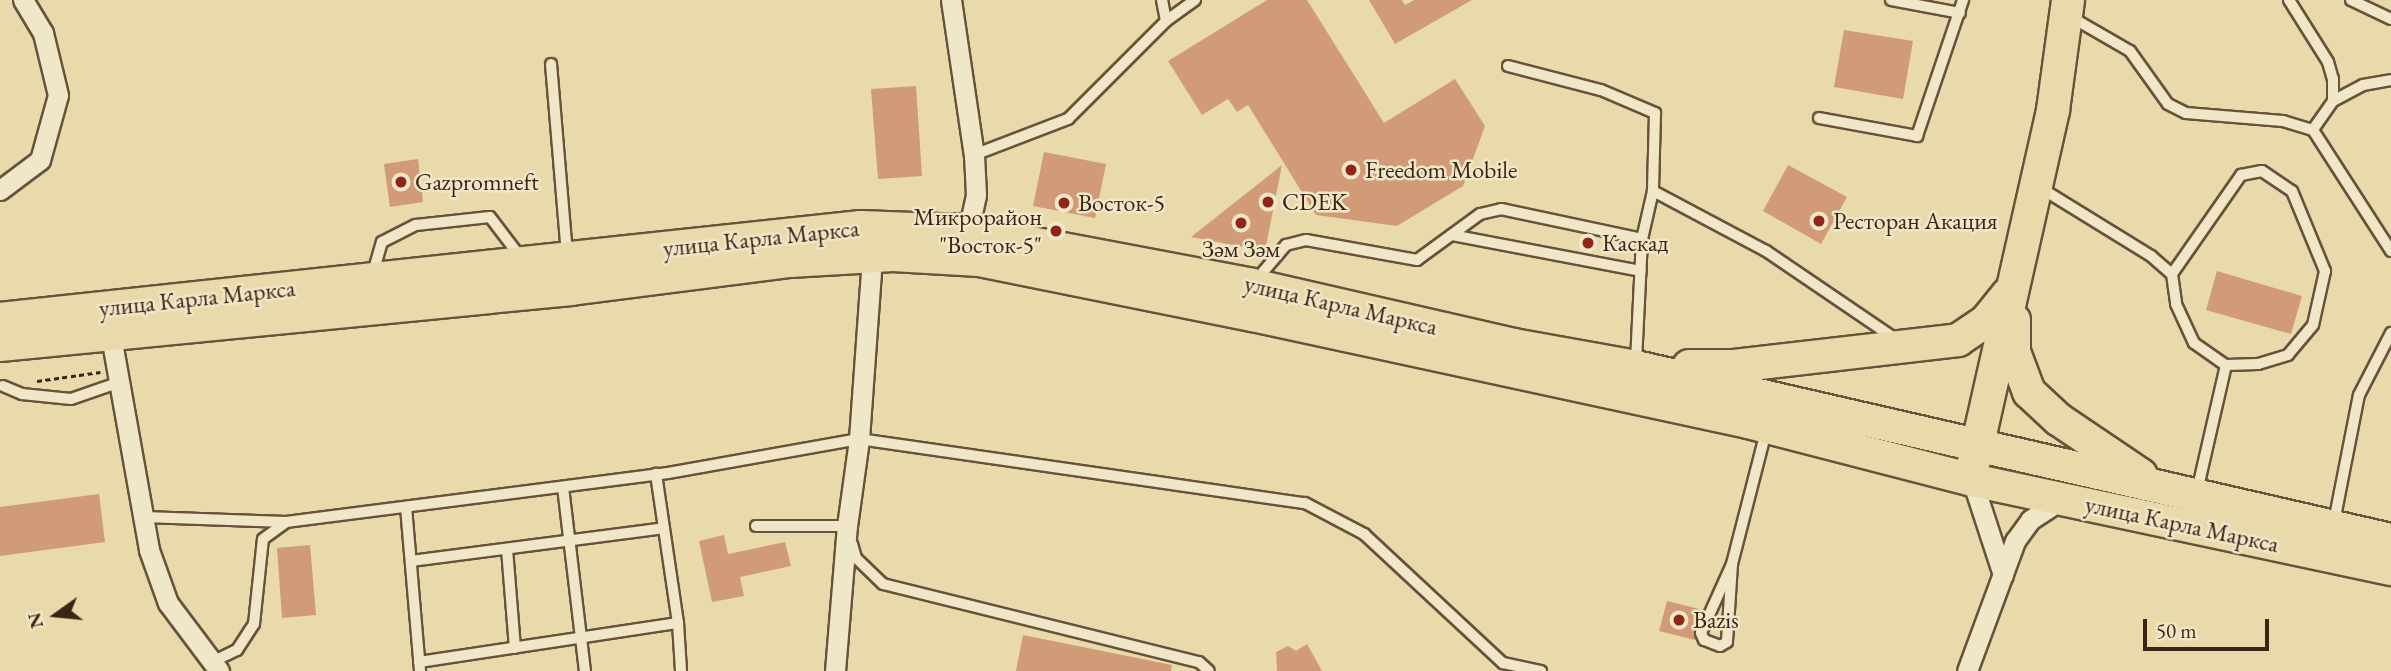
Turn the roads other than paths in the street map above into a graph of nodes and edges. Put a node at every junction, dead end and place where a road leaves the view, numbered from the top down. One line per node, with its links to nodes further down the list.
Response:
1 (23, 0): 21 (street)
2 (951, 0): 19 (street)
3 (1162, 0): 12 (lane)
4 (1195, 0): 12 (lane)
5 (1891, 0): 10 (lane)
6 (1963, 0): 10 (lane)
7 (2288, 0): 16 (lane)
8 (2351, 0): 11 (lane)
9 (2067, 7): 18 (lane); 20 (main road)
10 (1960, 13): 17 (lane)
11 (2391, 19)
12 (1166, 21): 19 (lane)
13 (551, 64): 28 (lane)
14 (1508, 66): 22 (lane)
15 (2391, 80): 16 (lane)
16 (2333, 101): 18 (lane)
17 (1819, 118)
18 (2314, 131): 26 (lane)
19 (974, 155): 25 (street)
20 (2034, 184): 31 (lane); 34 (main road)
21 (0, 190)
22 (1653, 191): 24 (lane); 39 (lane)
23 (1452, 235): 24 (lane); 30 (lane); 33 (lane)
24 (1642, 239): 30 (lane)
25 (966, 245): 27 (main road, улица Карла Маркса); 28 (main road, улица Карла Маркса); 33 (main road, улица Карла Маркса); 40 (main road, улица Карла Маркса)
26 (2391, 251)
27 (872, 256): 36 (main road, улица Карла Маркса); 46 (street)
28 (567, 257): 29 (main road, улица Карла Маркса)
29 (525, 262): 32 (main road, улица Карла Маркса); 32 (lane)
30 (1641, 271): 43 (lane)
31 (2172, 274): 41 (lane); 41 (lane)
32 (370, 280): 36 (main road, улица Карла Маркса)
33 (1252, 285): 40 (main road, улица Карла Маркса)
34 (2013, 287): 39 (main road); 47 (main road); 50 (main road)
35 (0, 319): 36 (main road, улица Карла Маркса)
36 (108, 320): 38 (main road, улица Карла Маркса); 42 (street)
37 (2391, 333): 59 (lane)
38 (0, 345)
39 (1906, 346): 43 (main road)
40 (1511, 359): 43 (main road)
41 (2226, 365): 52 (lane)
42 (118, 376): 44 (lane); 55 (street)
43 (1634, 383): 45 (main road, улица Карла Маркса); 47 (main road, улица Карла Маркса)
44 (3, 386)
45 (1767, 429): 49 (main road, улица Карла Маркса); 65 (lane)
46 (859, 439): 48 (lane); 58 (street); 73 (lane)
47 (1976, 443): 49 (main road); 50 (main road, улица Карла Маркса)
48 (656, 474): 51 (lane); 60 (lane)
49 (1972, 480): 53 (main road, улица Карла Маркса); 67 (street)
50 (2158, 486): 52 (main road, улица Карла Маркса)
51 (563, 487): 54 (lane); 62 (lane)
52 (2197, 493): 59 (main road, улица Карла Маркса)
53 (2062, 499): 66 (main road, улица Карла Маркса); 67 (street)
54 (406, 507): 56 (lane); 64 (lane)
55 (145, 517): 56 (lane); 71 (street)
56 (286, 522): 71 (lane)
57 (756, 526): 58 (lane)
58 (846, 526): 76 (street); 77 (lane)
59 (2333, 527): 61 (main road, улица Карла Маркса)
60 (664, 528): 62 (lane); 68 (lane)
61 (2391, 540)
62 (570, 541): 63 (lane); 69 (lane)
63 (507, 549): 64 (lane); 70 (lane)
64 (411, 561): 72 (lane)
65 (1732, 564): 65 (lane)
66 (2391, 569)
67 (2003, 575): 79 (street)
68 (678, 623): 69 (lane); 75 (lane)
69 (581, 638): 70 (lane); 74 (lane)
70 (515, 648): 72 (lane)
71 (216, 666)
72 (420, 666)
73 (1500, 667): 78 (lane)
74 (585, 671)
75 (681, 671)
76 (835, 671)
77 (1209, 671)
78 (1541, 671)
79 (1967, 671)

